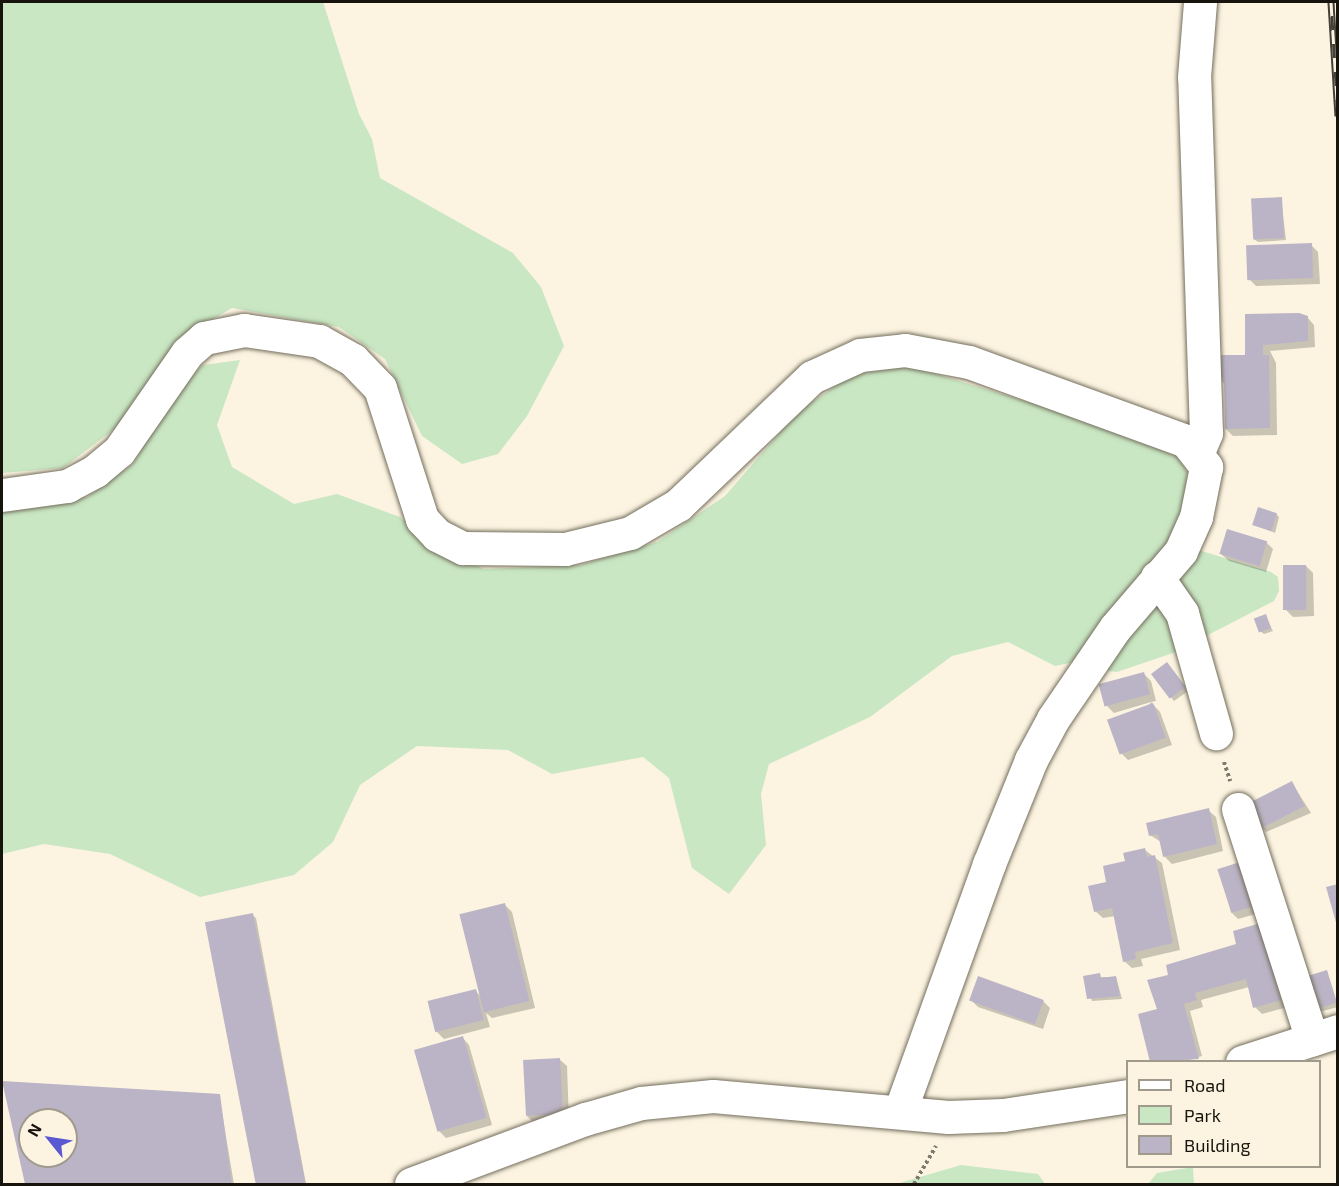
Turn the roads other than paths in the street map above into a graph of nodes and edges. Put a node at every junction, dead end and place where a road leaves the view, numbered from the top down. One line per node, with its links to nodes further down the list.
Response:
1 (1200, 2): 2 (street)
2 (1198, 452): 3 (street); 4 (street)
3 (2, 495)
4 (1157, 577): 5 (street); 10 (street)
5 (1216, 732)
6 (1238, 809): 7 (street)
7 (1325, 1035): 8 (street)
8 (1248, 1060)
9 (1126, 1096): 10 (street)
10 (900, 1111): 11 (street)
11 (411, 1185)

